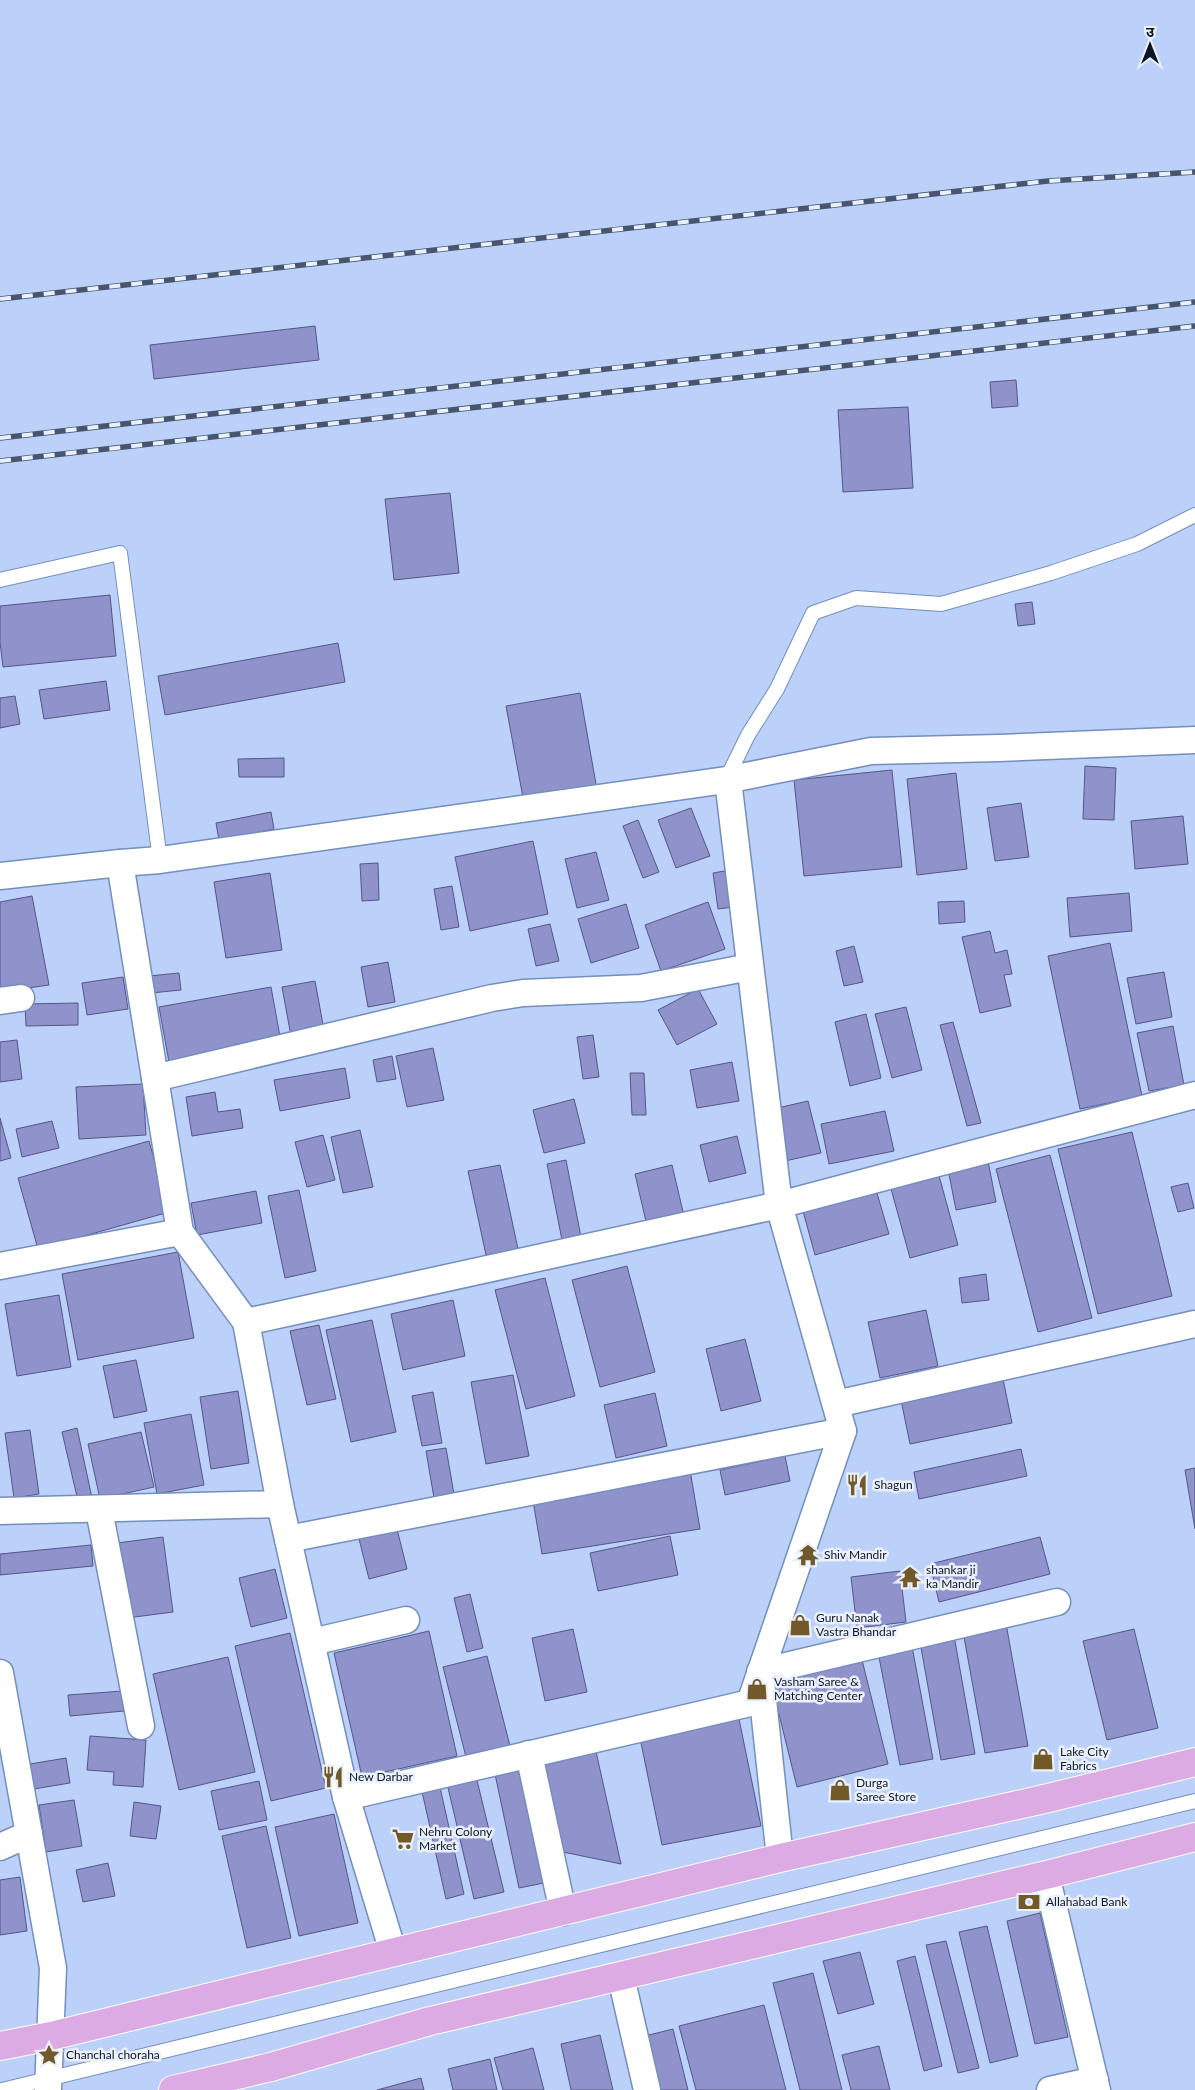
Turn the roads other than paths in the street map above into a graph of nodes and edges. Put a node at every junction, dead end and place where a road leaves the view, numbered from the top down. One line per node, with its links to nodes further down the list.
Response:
1 (1195, 515): 4 (lane)
2 (0, 580): 5 (lane)
3 (1195, 740): 4 (street)
4 (727, 780): 5 (street); 8 (street)
5 (160, 860): 6 (street)
6 (120, 863): 7 (street); 9 (street)
7 (0, 876)
8 (750, 967): 9 (street); 11 (street)
9 (155, 1078): 12 (street)
10 (1195, 1095): 11 (street)
11 (779, 1205): 14 (street); 16 (street)
12 (180, 1232): 13 (street); 14 (street)
13 (0, 1266)
14 (246, 1322): 18 (street)
15 (1195, 1324): 16 (street)
16 (836, 1404): 17 (street)
17 (843, 1431): 21 (street); 25 (street)
18 (280, 1504): 19 (street); 21 (street)
19 (99, 1510): 20 (street); 27 (street)
20 (0, 1511)
21 (288, 1539): 24 (street)
22 (1057, 1602): 25 (street)
23 (406, 1620): 24 (street)
24 (312, 1642): 30 (street)
25 (760, 1672): 28 (street); 35 (street)
26 (0, 1673): 32 (street)
27 (141, 1726)
28 (529, 1754): 30 (street); 37 (street)
29 (1195, 1762): 35 (main road)
30 (346, 1797): 38 (street)
31 (1195, 1801): 42 (lane)
32 (29, 1834): 34 (street); 40 (street)
33 (1195, 1837): 36 (main road)
34 (0, 1847)
35 (780, 1858): 37 (main road)
36 (1046, 1875): 39 (main road); 43 (street)
37 (563, 1912): 38 (main road)
38 (393, 1952): 40 (main road)
39 (621, 1977): 45 (main road); 46 (street)
40 (51, 2036): 41 (main road); 42 (street)
41 (0, 2046)
42 (48, 2084): 44 (lane)
43 (1096, 2085): 47 (street)
44 (2, 2090)
45 (173, 2090)
46 (646, 2090)
47 (1050, 2090)

